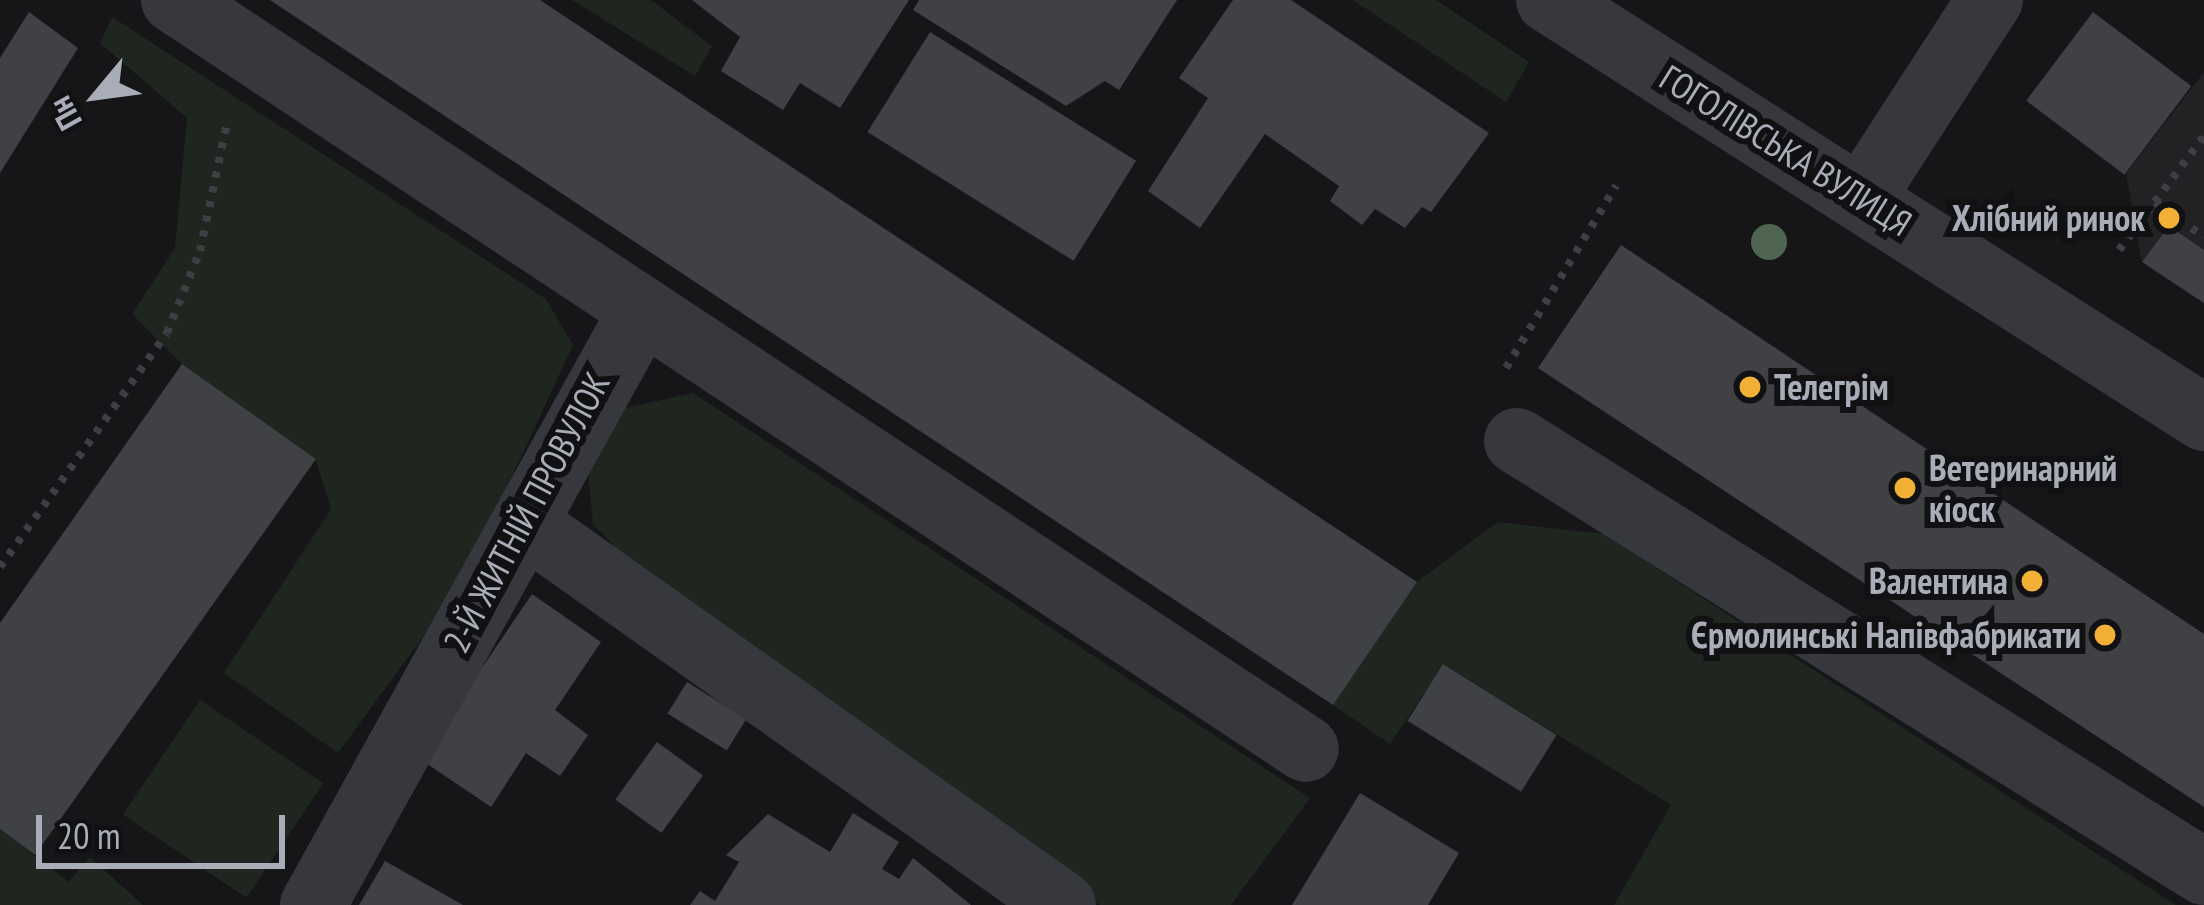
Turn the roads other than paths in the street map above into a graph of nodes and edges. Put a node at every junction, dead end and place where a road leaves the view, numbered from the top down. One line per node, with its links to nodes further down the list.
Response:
1 (174, 0): 5 (street)
2 (1549, 0): 4 (street, ГОГОЛІВСЬКА ВУЛИЦЯ)
3 (1990, 0): 4 (street)
4 (1863, 196): 6 (street, ГОГОЛІВСЬКА ВУЛИЦЯ)
5 (640, 312): 8 (street, 2-Й ЖИТНІЙ ПРОВУЛОК); 9 (street)
6 (2204, 418)
7 (1516, 441): 10 (street)
8 (527, 525): 11 (street, 2-Й ЖИТНІЙ ПРОВУЛОК); 12 (street)
9 (1306, 748)
10 (2204, 872)
11 (313, 905)
12 (1063, 905)

